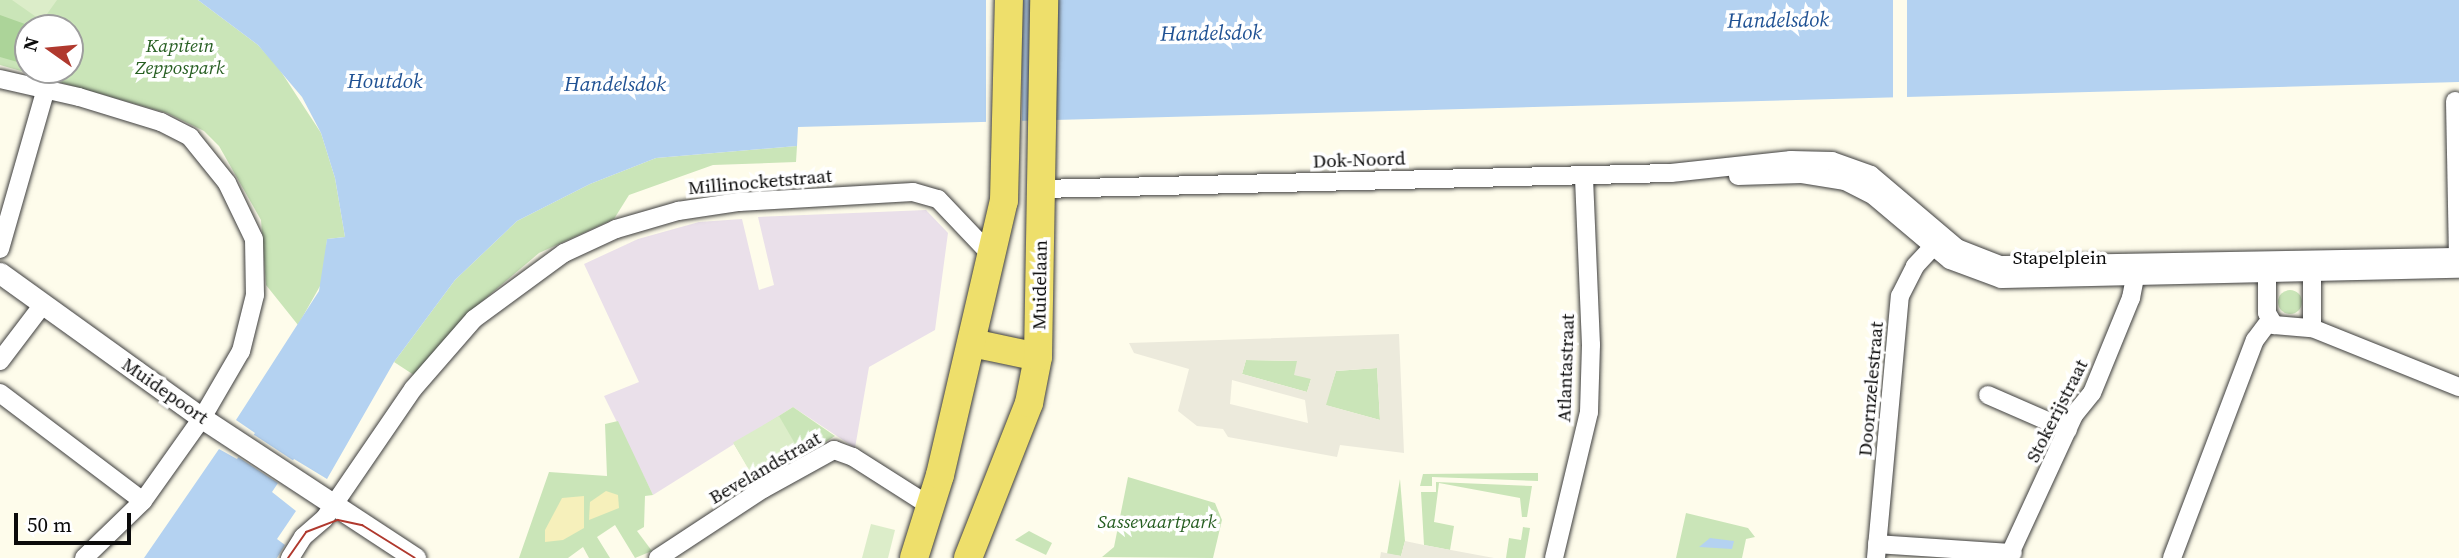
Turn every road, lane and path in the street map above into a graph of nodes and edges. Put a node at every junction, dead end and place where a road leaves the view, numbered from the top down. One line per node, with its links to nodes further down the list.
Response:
1 (1009, 0): 11 (main road)
2 (1044, 0): 8 (main road, Muidelaan)
3 (0, 79): 4 (street)
4 (45, 92): 10 (street); 28 (street)
5 (2455, 101): 12 (street)
6 (1841, 172): 7 (street, Dok-Noord); 9 (street, Stapelplein)
7 (1584, 175): 8 (street, Dok-Noord); 42 (street, Atlantastraat)
8 (1042, 189): 23 (main road, Muidelaan)
9 (1938, 242): 15 (street, Stapelplein); 18 (street, Stapelplein); 33 (street, Doornzelestraat)
10 (0, 249)
11 (992, 256): 22 (main road); 31 (street, Millinocketstraat)
12 (2459, 257): 13 (street)
13 (2312, 267): 14 (street, Stapelplein); 16 (street); 21 (street)
14 (2267, 268): 15 (street, Stapelplein); 20 (street)
15 (2209, 269): 18 (street, Stapelplein)
16 (2459, 270)
17 (0, 273): 19 (street, Muidepoort)
18 (2135, 278): 29 (street, Stokerijstraat)
19 (41, 307): 24 (street); 28 (street, Muidepoort)
20 (2270, 320): 21 (street); 43 (street)
21 (2312, 328): 25 (street)
22 (972, 343): 23 (main road); 32 (main road)
23 (1038, 357): 41 (main road, Muidelaan)
24 (0, 360)
25 (2459, 387)
26 (0, 393): 30 (street)
27 (1988, 395): 29 (street)
28 (202, 418): 30 (street); 31 (street, Muidepoort)
29 (2068, 430): 34 (street, Stokerijstraat)
30 (143, 501): 35 (street)
31 (330, 501): 36 (street, Millinocketstraat); 37 (street); 38 (street)
32 (930, 506): 39 (street, Bevelandstraat); 40 (main road)
33 (1877, 551): 34 (street)
34 (2010, 556)
35 (84, 558)
36 (290, 558)
37 (415, 558)
38 (429, 558)
39 (658, 558)
40 (914, 558)
41 (968, 558)
42 (1554, 558)
43 (2172, 558)

